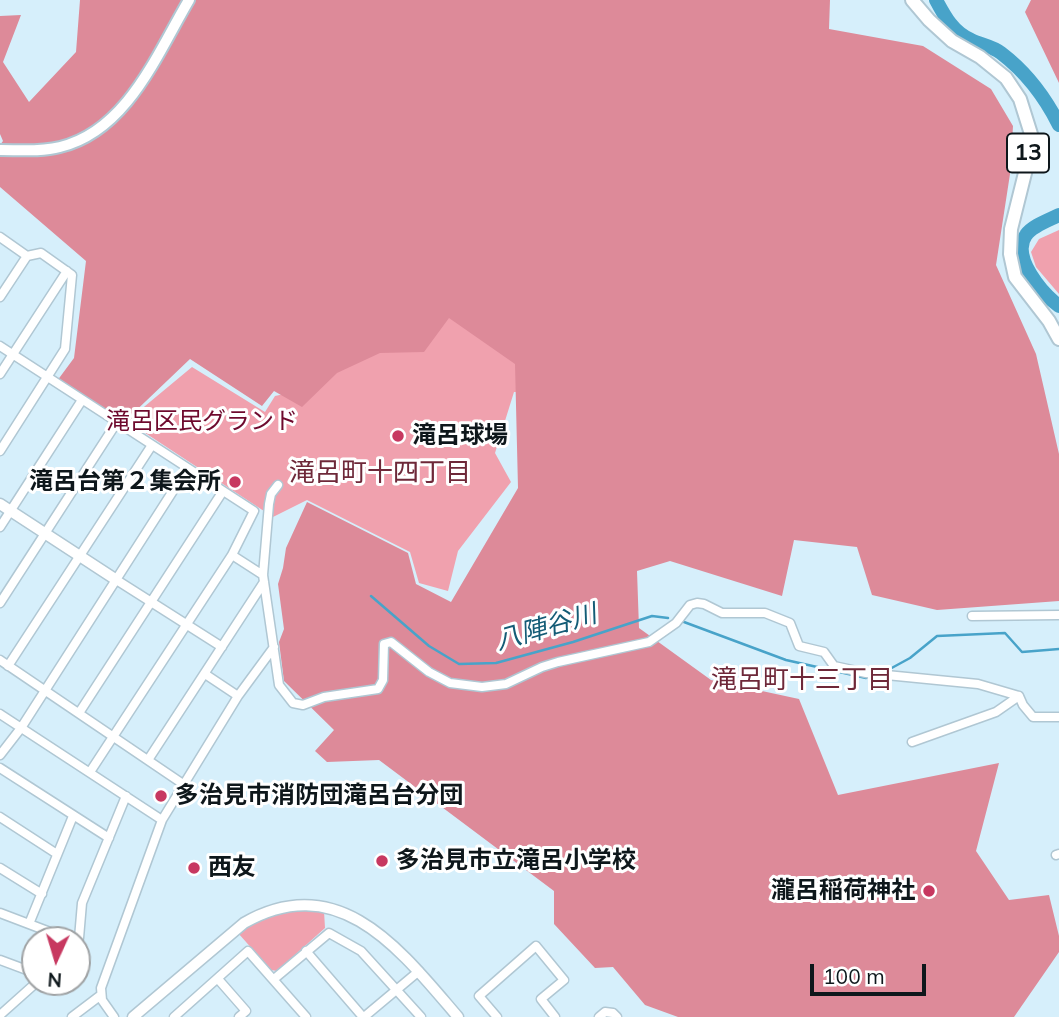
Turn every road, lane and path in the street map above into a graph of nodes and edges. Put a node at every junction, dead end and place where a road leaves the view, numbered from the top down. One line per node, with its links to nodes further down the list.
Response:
1 (189, 0): 3 (main road)
2 (912, 0): 8 (main road, 13)
3 (0, 150)
4 (0, 237): 5 (street)
5 (27, 256): 6 (street); 7 (street)
6 (67, 271): 10 (street); 12 (street)
7 (0, 297)
8 (1059, 340)
9 (0, 346): 10 (street)
10 (12, 354): 11 (street); 12 (street)
11 (0, 374)
12 (48, 377): 13 (street); 16 (street)
13 (82, 400): 14 (street); 21 (street)
14 (117, 422): 15 (street); 23 (street)
15 (152, 445): 17 (street); 25 (street)
16 (0, 451)
17 (187, 469): 19 (street); 27 (street)
18 (278, 485): 26 (street)
19 (223, 491): 24 (street); 28 (street)
20 (0, 504): 21 (street)
21 (10, 511): 22 (street); 23 (street)
22 (0, 527)
23 (45, 533): 25 (street); 29 (street)
24 (232, 555): 26 (street); 32 (street)
25 (79, 556): 27 (street); 36 (street)
26 (264, 578): 33 (street); 34 (street)
27 (115, 579): 28 (street); 38 (street)
28 (151, 602): 32 (street); 41 (street)
29 (0, 603)
30 (1059, 615): 31 (street)
31 (972, 616)
32 (187, 626): 33 (street); 45 (street)
33 (222, 647): 37 (street)
34 (274, 647): 39 (street); 40 (street)
35 (0, 660): 36 (street)
36 (8, 666): 38 (street)
37 (205, 674): 39 (street); 48 (street)
38 (44, 690): 41 (street); 44 (street)
39 (238, 696): 51 (street)
40 (1018, 696): 43 (street); 46 (street)
41 (79, 713): 45 (street)
42 (0, 714): 44 (street)
43 (1059, 717)
44 (21, 728): 47 (street); 50 (street)
45 (113, 737): 48 (street); 50 (street)
46 (912, 742)
47 (0, 755)
48 (148, 760): 51 (street)
49 (0, 768): 53 (street)
50 (90, 772): 52 (street)
51 (183, 784): 55 (street)
52 (127, 796): 55 (street); 56 (street)
53 (73, 816): 56 (street); 57 (street)
54 (0, 817): 57 (street)
55 (162, 820): 71 (street)
56 (109, 838): 63 (street)
57 (57, 854): 59 (street)
58 (0, 868): 59 (street)
59 (42, 894): 61 (street)
60 (0, 913): 61 (street)
61 (29, 924): 62 (street)
62 (34, 926)
63 (80, 926)
64 (306, 951): 68 (street); 70 (street); 80 (street)
65 (0, 960): 66 (street)
66 (21, 968)
67 (419, 971): 70 (street); 77 (street); 82 (street)
68 (274, 978): 69 (street); 74 (street)
69 (218, 979): 78 (street); 79 (street)
70 (396, 989): 80 (street); 81 (street)
71 (101, 995): 75 (street); 76 (street)
72 (21, 996): 73 (street)
73 (0, 1015)
74 (300, 1015)
75 (72, 1017)
76 (114, 1017)
77 (133, 1017)
78 (174, 1017)
79 (239, 1017)
80 (364, 1017)
81 (421, 1017)
82 (458, 1017)
83 (497, 1017): 84 (street)
84 (555, 1017)
85 (599, 1017): 86 (street)
86 (617, 1017)

